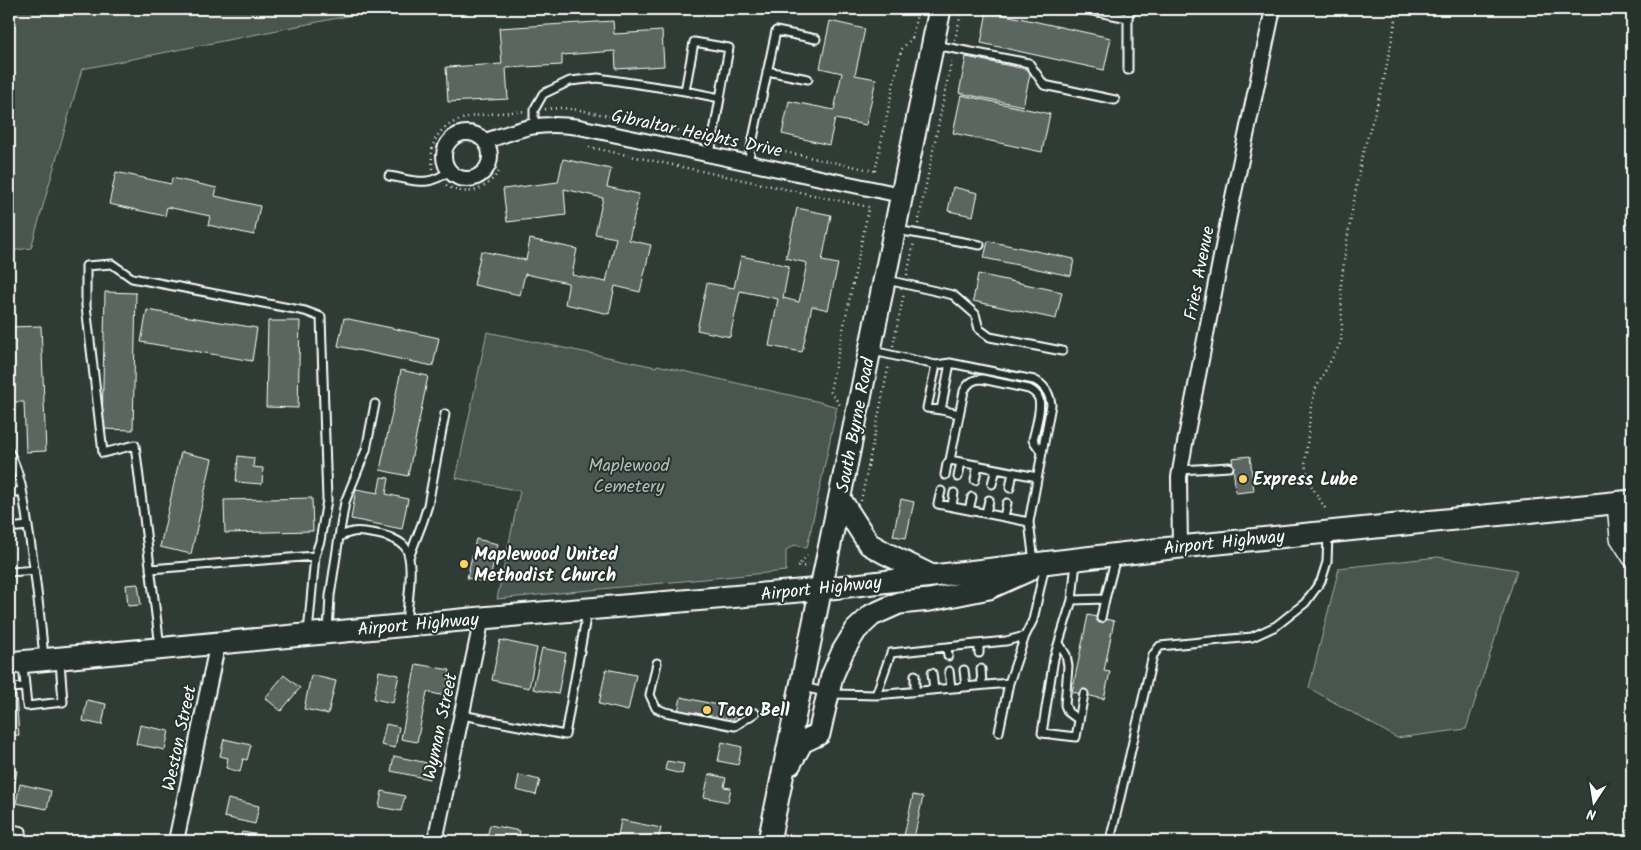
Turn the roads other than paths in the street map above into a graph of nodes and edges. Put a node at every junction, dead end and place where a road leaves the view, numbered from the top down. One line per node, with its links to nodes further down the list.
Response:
1 (940, 9): 7 (main road, South Byrne Road)
2 (1083, 9): 5 (lane)
3 (1130, 9): 5 (lane)
4 (1273, 9): 39 (street, Fries Avenue)
5 (1128, 18): 8 (lane)
6 (816, 39): 9 (lane)
7 (933, 44): 13 (lane); 20 (main road, South Byrne Road)
8 (1128, 70)
9 (767, 71): 10 (lane); 17 (lane)
10 (808, 79)
11 (685, 91): 12 (lane); 12 (lane); 14 (lane)
12 (720, 98): 16 (lane)
13 (1115, 100)
14 (534, 125): 15 (street, Gibraltar Heights Drive); 16 (street, Gibraltar Heights Drive)
15 (486, 141): 18 (street); 18 (street)
16 (710, 154): 17 (street, Gibraltar Heights Drive)
17 (748, 162): 20 (street, Gibraltar Heights Drive)
18 (449, 171): 19 (lane)
19 (389, 176)
20 (901, 195): 21 (main road, South Byrne Road)
21 (894, 229): 22 (lane); 23 (main road, South Byrne Road)
22 (980, 246)
23 (884, 280): 24 (main road, South Byrne Road); 25 (lane)
24 (870, 351): 27 (lane); 52 (main road, South Byrne Road)
25 (1062, 351)
26 (950, 363): 27 (lane); 29 (lane); 33 (lane)
27 (936, 365): 29 (lane)
28 (375, 404): 64 (lane)
29 (940, 410): 31 (lane)
30 (445, 414): 66 (lane)
31 (959, 414): 33 (lane); 34 (lane)
32 (9, 453): 47 (lane)
33 (1042, 453): 43 (lane)
34 (950, 460): 35 (lane); 41 (lane)
35 (961, 462): 36 (lane); 42 (lane)
36 (978, 465): 38 (lane); 44 (lane)
37 (1229, 467): 39 (lane)
38 (996, 469): 40 (lane); 45 (lane)
39 (1181, 470): 65 (street, Fries Avenue)
40 (1013, 472): 43 (lane); 46 (lane)
41 (944, 474)
42 (958, 477)
43 (1037, 477): 60 (lane)
44 (975, 480)
45 (992, 484)
46 (1010, 488)
47 (22, 491): 49 (lane); 61 (lane)
48 (941, 491): 56 (lane)
49 (9, 493)
50 (954, 493): 56 (lane)
51 (972, 497): 57 (lane)
52 (840, 499): 75 (main road); 76 (main road, South Byrne Road)
53 (989, 500): 58 (lane)
54 (1625, 502): 63 (main road, Airport Highway); 69 (street)
55 (1007, 503): 59 (lane)
56 (952, 506): 57 (lane)
57 (969, 510): 58 (lane)
58 (986, 513): 59 (lane)
59 (1004, 517): 60 (lane)
60 (1028, 522): 71 (lane)
61 (28, 526): 62 (lane); 73 (lane)
62 (9, 528)
63 (1328, 532): 65 (main road, Airport Highway); 128 (lane)
64 (339, 536): 66 (lane); 83 (lane)
65 (1180, 547): 67 (main road, Airport Highway)
66 (410, 554): 82 (lane)
67 (1117, 554): 70 (main road, Airport Highway); 77 (lane)
68 (315, 556): 72 (lane); 72 (lane); 83 (lane)
69 (1632, 557)
70 (1076, 559): 71 (main road, Airport Highway); 78 (lane)
71 (1040, 563): 75 (main road, Airport Highway); 84 (lane); 115 (main road)
72 (150, 569): 90 (lane)
73 (34, 570): 74 (lane); 96 (lane)
74 (9, 572)
75 (932, 576): 76 (main road, Airport Highway)
76 (822, 589): 79 (main road, Airport Highway); 109 (main road, South Byrne Road)
77 (1105, 599): 78 (lane); 81 (lane)
78 (1072, 600): 86 (lane)
79 (587, 609): 80 (main road, Airport Highway); 119 (lane)
80 (482, 618): 82 (main road, Airport Highway); 119 (street, Wyman Street)
81 (1100, 618)
82 (405, 625): 83 (main road, Airport Highway)
83 (318, 633): 85 (main road, Airport Highway)
84 (1025, 636): 87 (lane); 106 (lane)
85 (218, 642): 90 (main road, Airport Highway); 125 (street, Weston Street)
86 (1059, 643): 120 (lane); 120 (lane)
87 (979, 644): 88 (lane); 93 (lane)
88 (960, 646): 89 (lane); 94 (lane)
89 (947, 647): 91 (lane); 95 (lane)
90 (160, 648): 96 (main road, Airport Highway)
91 (929, 649): 92 (lane); 97 (lane)
92 (913, 651): 98 (lane); 117 (lane)
93 (980, 654)
94 (962, 655)
95 (948, 656)
96 (52, 658): 99 (main road, Airport Highway); 108 (lane)
97 (930, 658)
98 (913, 660)
99 (16, 662): 108 (lane)
100 (657, 663): 118 (lane)
101 (981, 669): 107 (lane)
102 (964, 670): 110 (lane)
103 (950, 671): 112 (lane)
104 (932, 673): 113 (lane)
105 (914, 675): 114 (lane)
106 (1009, 683): 107 (lane); 121 (lane)
107 (982, 685): 110 (lane)
108 (25, 686): 111 (lane)
109 (801, 687): 115 (lane); 122 (main road, South Byrne Road)
110 (966, 687): 112 (lane)
111 (9, 688)
112 (951, 688): 113 (lane)
113 (934, 690): 114 (lane)
114 (916, 691): 117 (lane)
115 (829, 692): 117 (lane); 122 (main road)
116 (1084, 694): 120 (lane)
117 (876, 695)
118 (755, 713)
119 (462, 715): 126 (street, Wyman Street)
120 (1079, 720)
121 (999, 732)
122 (783, 777): 127 (main road, South Byrne Road)
123 (9, 828): 124 (lane)
124 (20, 841)
125 (176, 841)
126 (436, 841)
127 (769, 841)
128 (1110, 841)

